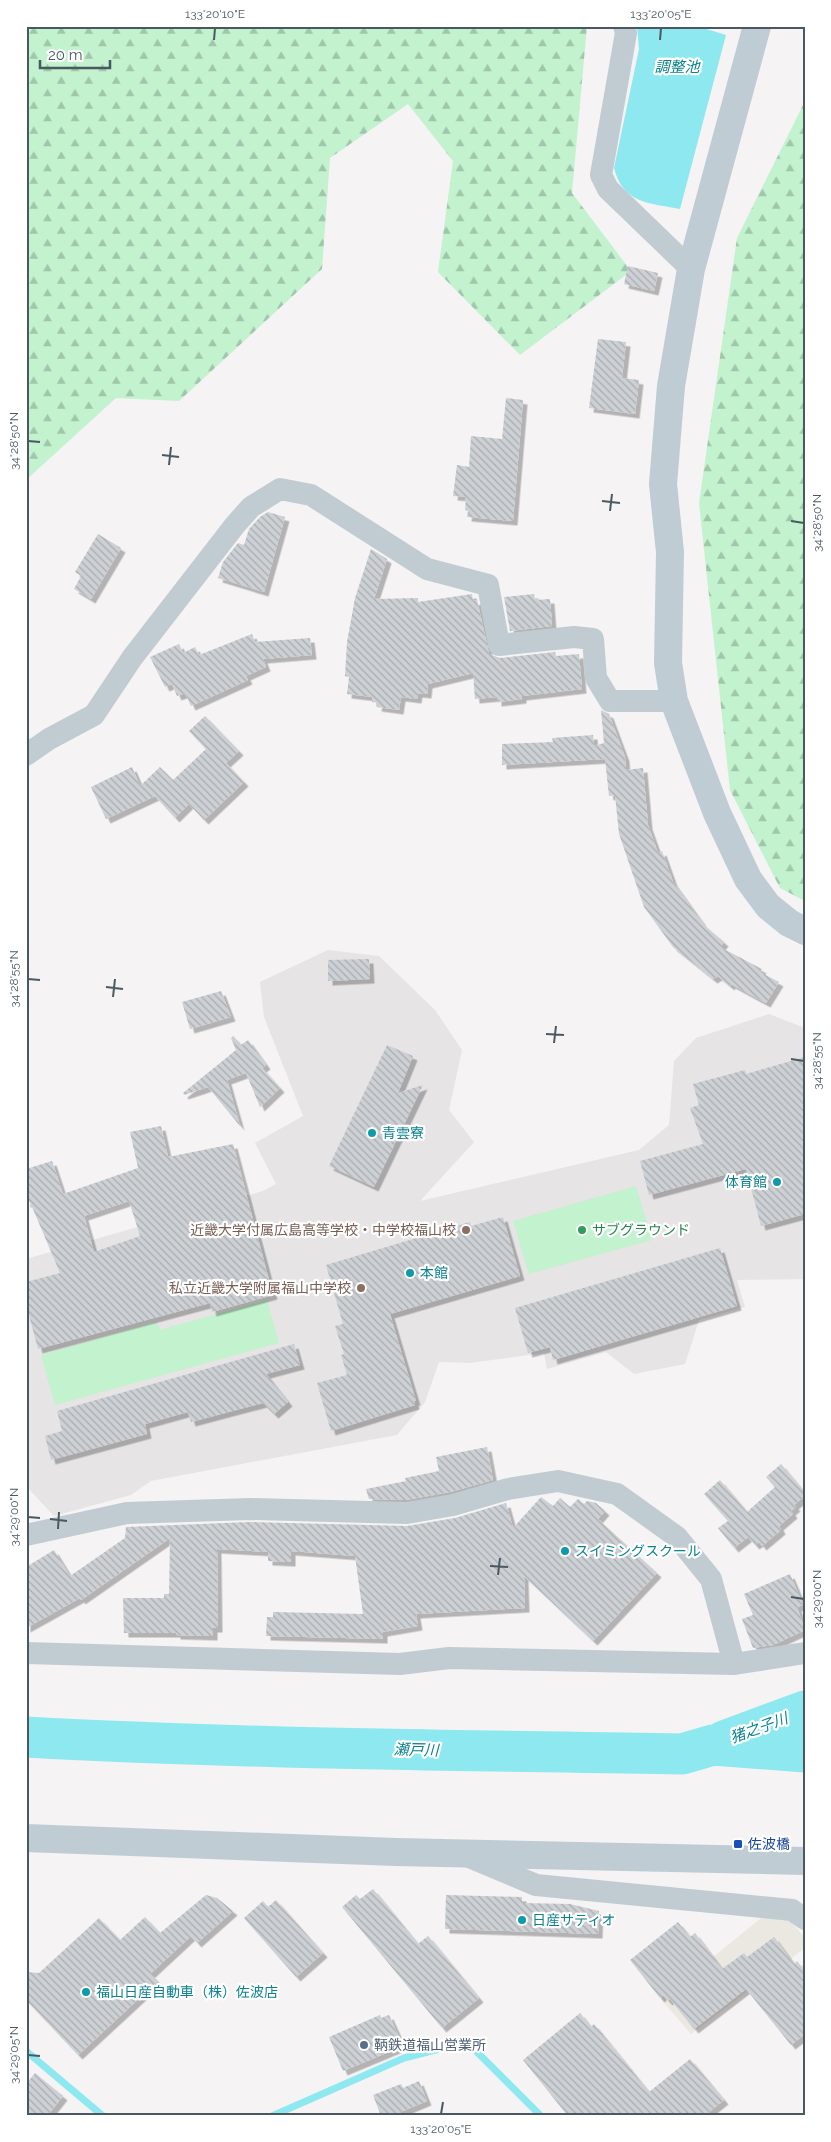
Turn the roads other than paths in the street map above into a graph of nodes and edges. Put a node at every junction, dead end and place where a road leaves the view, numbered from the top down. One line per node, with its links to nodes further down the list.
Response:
1 (624, 26): 3 (street)
2 (757, 26): 3 (street)
3 (691, 269): 4 (street)
4 (674, 701): 5 (street); 6 (street)
5 (26, 755)
6 (805, 931)
7 (26, 1535): 10 (street)
8 (26, 1653): 10 (street)
9 (805, 1653): 10 (street)
10 (734, 1664)
11 (26, 1838): 12 (street)
12 (457, 1852): 13 (street); 14 (street)
13 (805, 1861)
14 (805, 1919)

